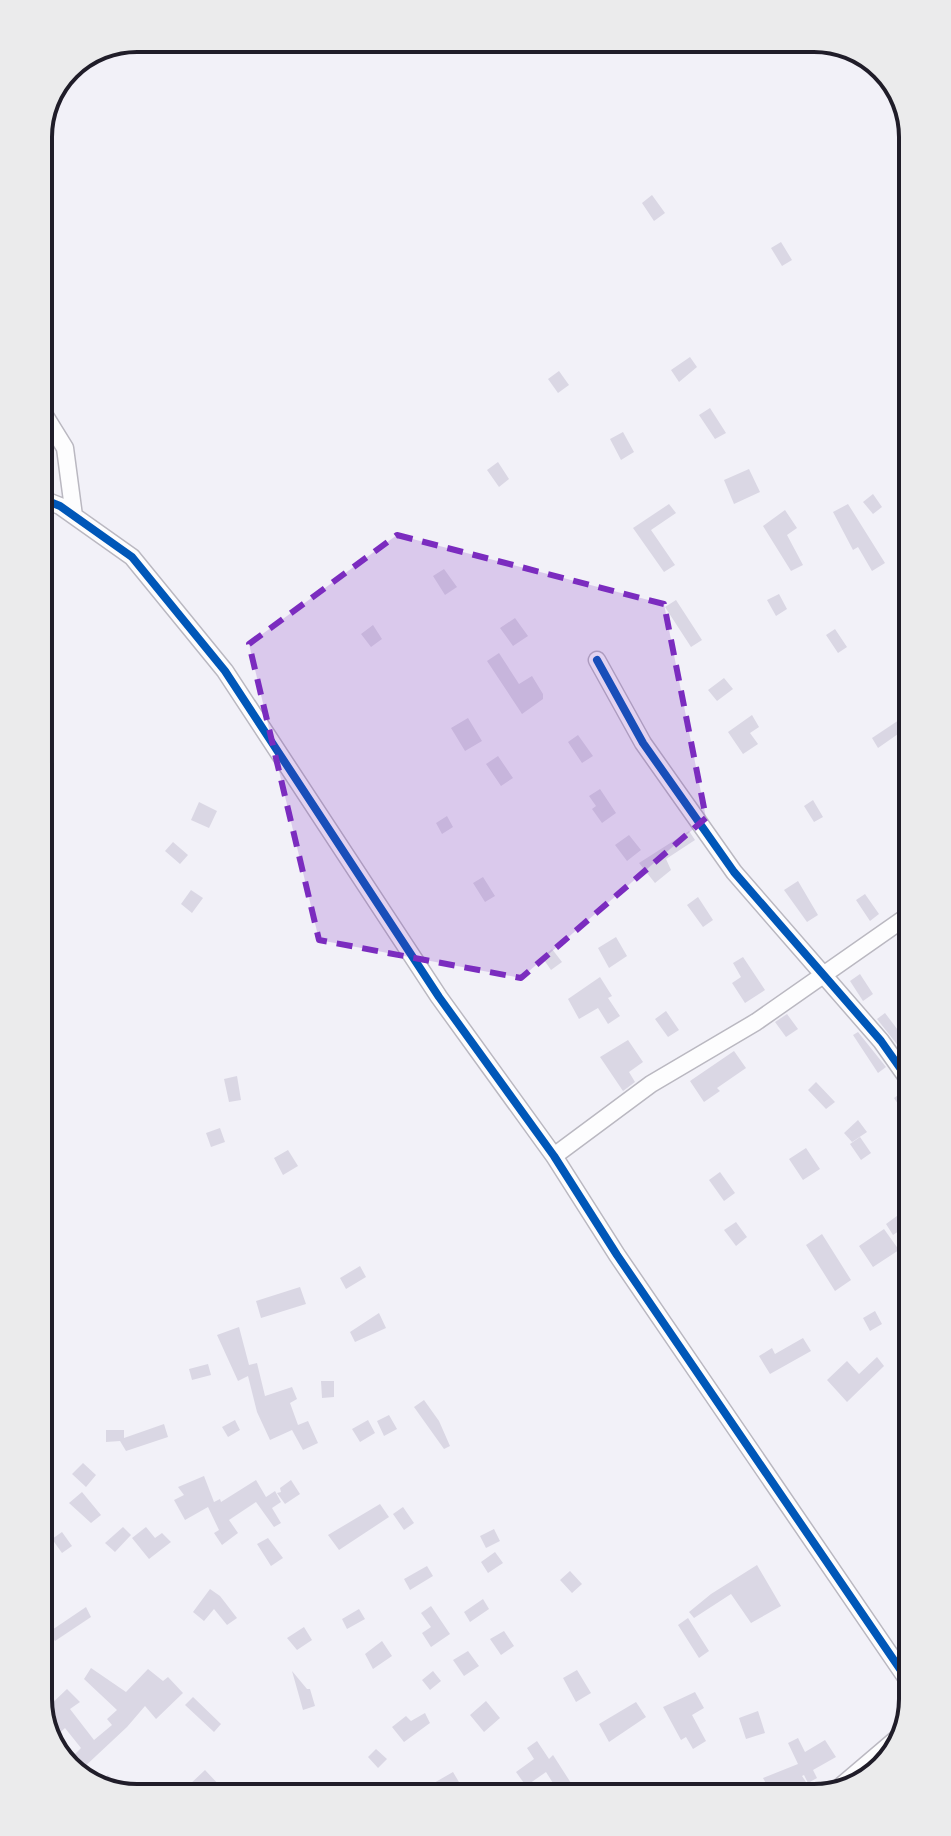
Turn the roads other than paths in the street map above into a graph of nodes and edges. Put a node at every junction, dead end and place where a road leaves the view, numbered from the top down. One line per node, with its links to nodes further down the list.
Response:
1 (52, 427): 3 (street)
2 (52, 504): 3 (street)
3 (74, 516): 8 (street)
4 (597, 660): 6 (street)
5 (899, 922): 6 (street)
6 (821, 974): 7 (street); 8 (street)
7 (899, 1066)
8 (554, 1156): 9 (street)
9 (899, 1668)
10 (879, 1753): 11 (street)
11 (857, 1772)

